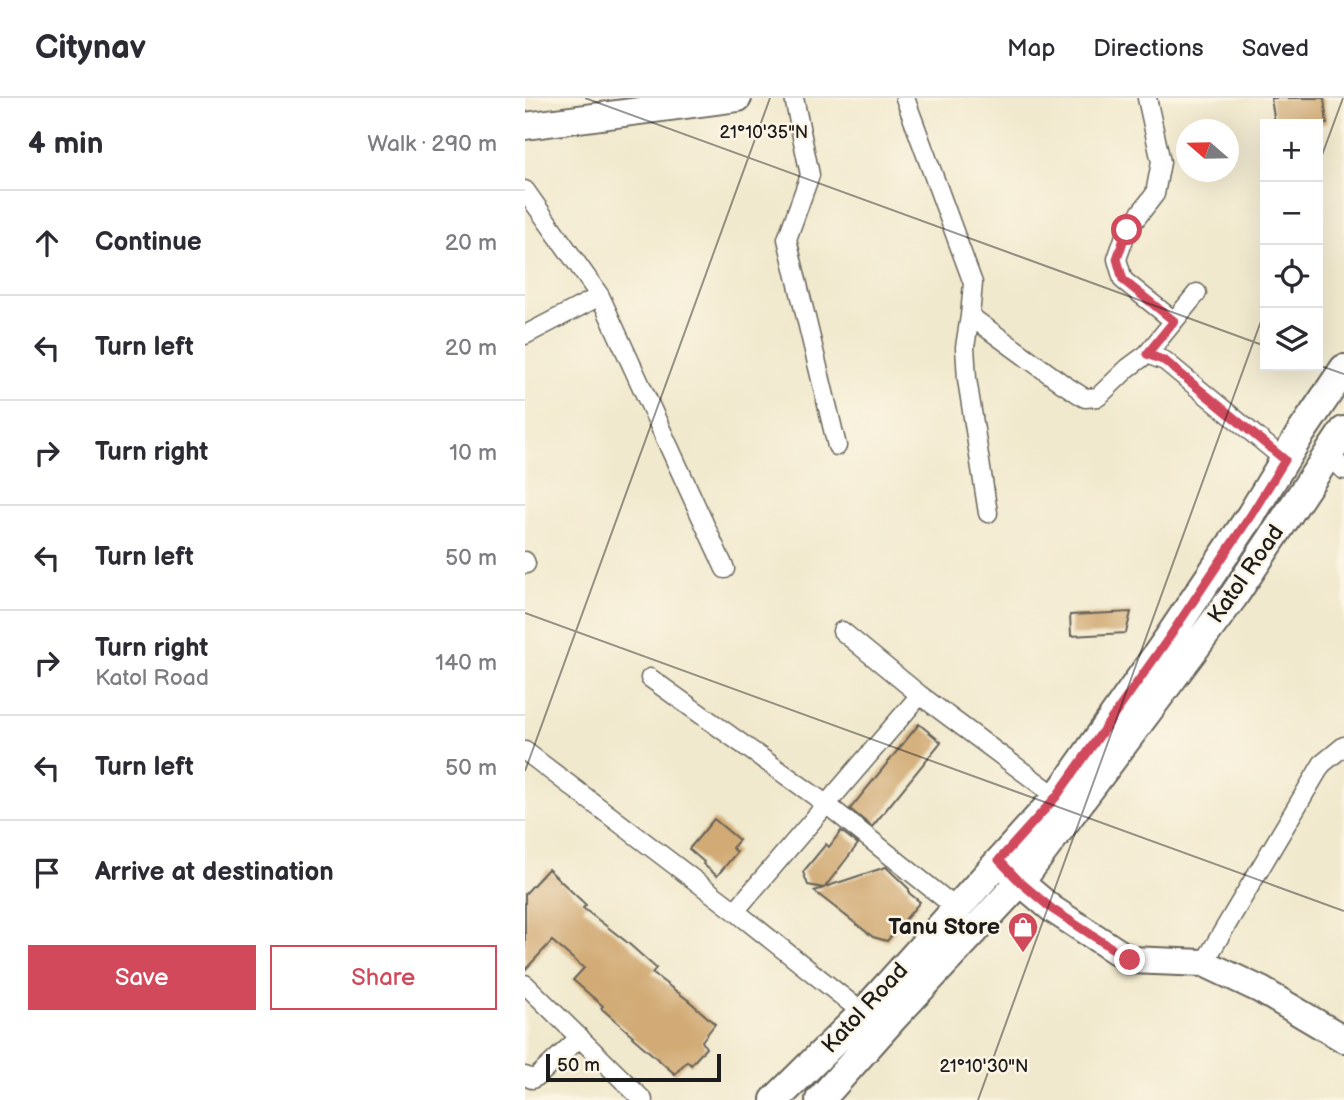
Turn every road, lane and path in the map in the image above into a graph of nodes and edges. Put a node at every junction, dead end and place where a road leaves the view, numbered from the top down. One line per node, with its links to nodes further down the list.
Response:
1 (738, 98): 5 (street)
2 (794, 98): 15 (street)
3 (905, 98): 9 (street)
4 (1147, 98): 10 (street)
5 (525, 126)
6 (525, 191): 8 (street)
7 (1197, 293): 10 (street)
8 (600, 296): 11 (street); 19 (street)
9 (970, 316): 12 (street); 18 (street)
10 (1174, 321): 12 (street)
11 (525, 335)
12 (1147, 354): 17 (street)
13 (1344, 369): 14 (main road, Katol Road)
14 (1300, 436): 16 (main road); 17 (main road, Katol Road)
15 (837, 446)
16 (1339, 452): 28 (main road, Katol Road)
17 (1285, 460): 25 (main road, Katol Road)
18 (988, 513)
19 (725, 569)
20 (842, 631): 22 (street)
21 (650, 678): 26 (street)
22 (920, 695): 25 (street); 26 (street)
23 (1344, 746): 31 (street)
24 (525, 751): 30 (street)
25 (1056, 797): 27 (main road, Katol Road)
26 (826, 804): 29 (street); 30 (street)
27 (999, 860): 28 (street); 29 (main road, Katol Road)
28 (1020, 882): 31 (street); 39 (main road, Katol Road)
29 (956, 908): 33 (main road, Katol Road)
30 (735, 911): 33 (street)
31 (1204, 963): 35 (street)
32 (525, 985): 34 (street)
33 (863, 1013): 38 (main road, Katol Road)
34 (580, 1038): 36 (street); 37 (street)
35 (1344, 1040)
36 (525, 1076)
37 (643, 1100)
38 (775, 1100)
39 (820, 1100)

